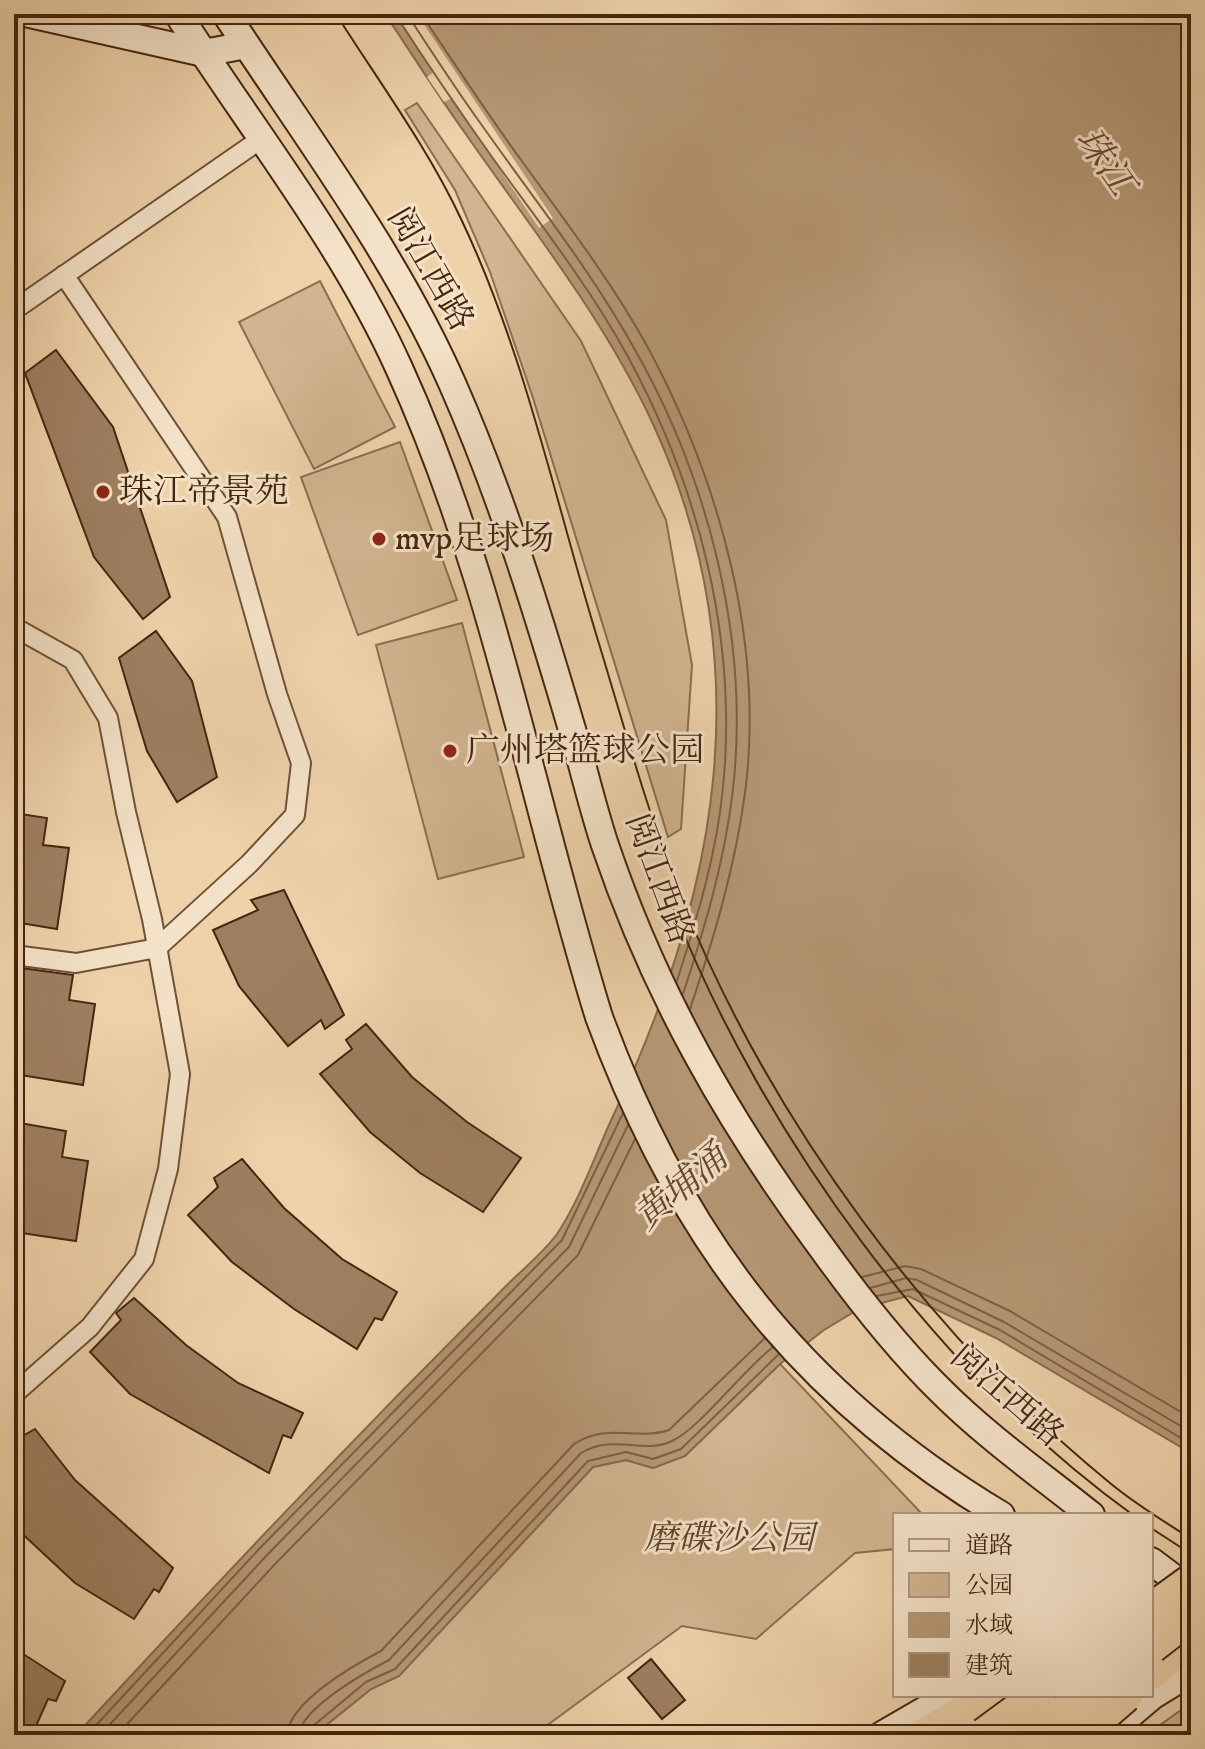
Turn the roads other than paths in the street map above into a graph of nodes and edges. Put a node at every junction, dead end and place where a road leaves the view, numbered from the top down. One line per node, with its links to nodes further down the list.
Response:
1 (30, 14): 6 (main road)
2 (107, 14): 4 (main road)
3 (226, 14): 5 (main road, 阅江西路)
4 (183, 22): 5 (main road); 6 (main road)
5 (246, 45): 6 (main road); 17 (main road, 阅江西路)
6 (204, 53): 7 (main road)
7 (261, 139): 8 (street); 14 (main road)
8 (64, 275): 9 (street); 11 (street)
9 (14, 310)
10 (14, 627): 11 (street)
11 (157, 948): 12 (street); 13 (street)
12 (14, 955)
13 (14, 1394)
14 (968, 1495): 15 (main road); 16 (main road)
15 (985, 1513)
16 (998, 1513)
17 (1089, 1513)
18 (1153, 1563): 19 (main road)
19 (1176, 1585): 20 (highway, bridge)
20 (1153, 1607)
21 (1153, 1610): 23 (main road)
22 (1191, 1615): 24 (highway, bridge)
23 (1191, 1636): 26 (highway)
24 (1153, 1644)
25 (1191, 1652): 28 (main road)
26 (1153, 1670)
27 (1191, 1672): 29 (main road)
28 (1153, 1687)
29 (1153, 1695)
30 (949, 1697): 38 (main road); 39 (highway)
31 (989, 1697): 40 (highway)
32 (1036, 1697): 42 (highway, bridge)
33 (1067, 1697): 44 (main road)
34 (1085, 1697): 43 (highway, bridge)
35 (1123, 1697): 44 (highway, bridge)
36 (1142, 1697): 45 (main road)
37 (1151, 1697): 45 (main road)
38 (882, 1735)
39 (918, 1735)
40 (926, 1735)
41 (955, 1735): 43 (highway)
42 (985, 1735)
43 (1036, 1735)
44 (1081, 1735)
45 (1104, 1735)

